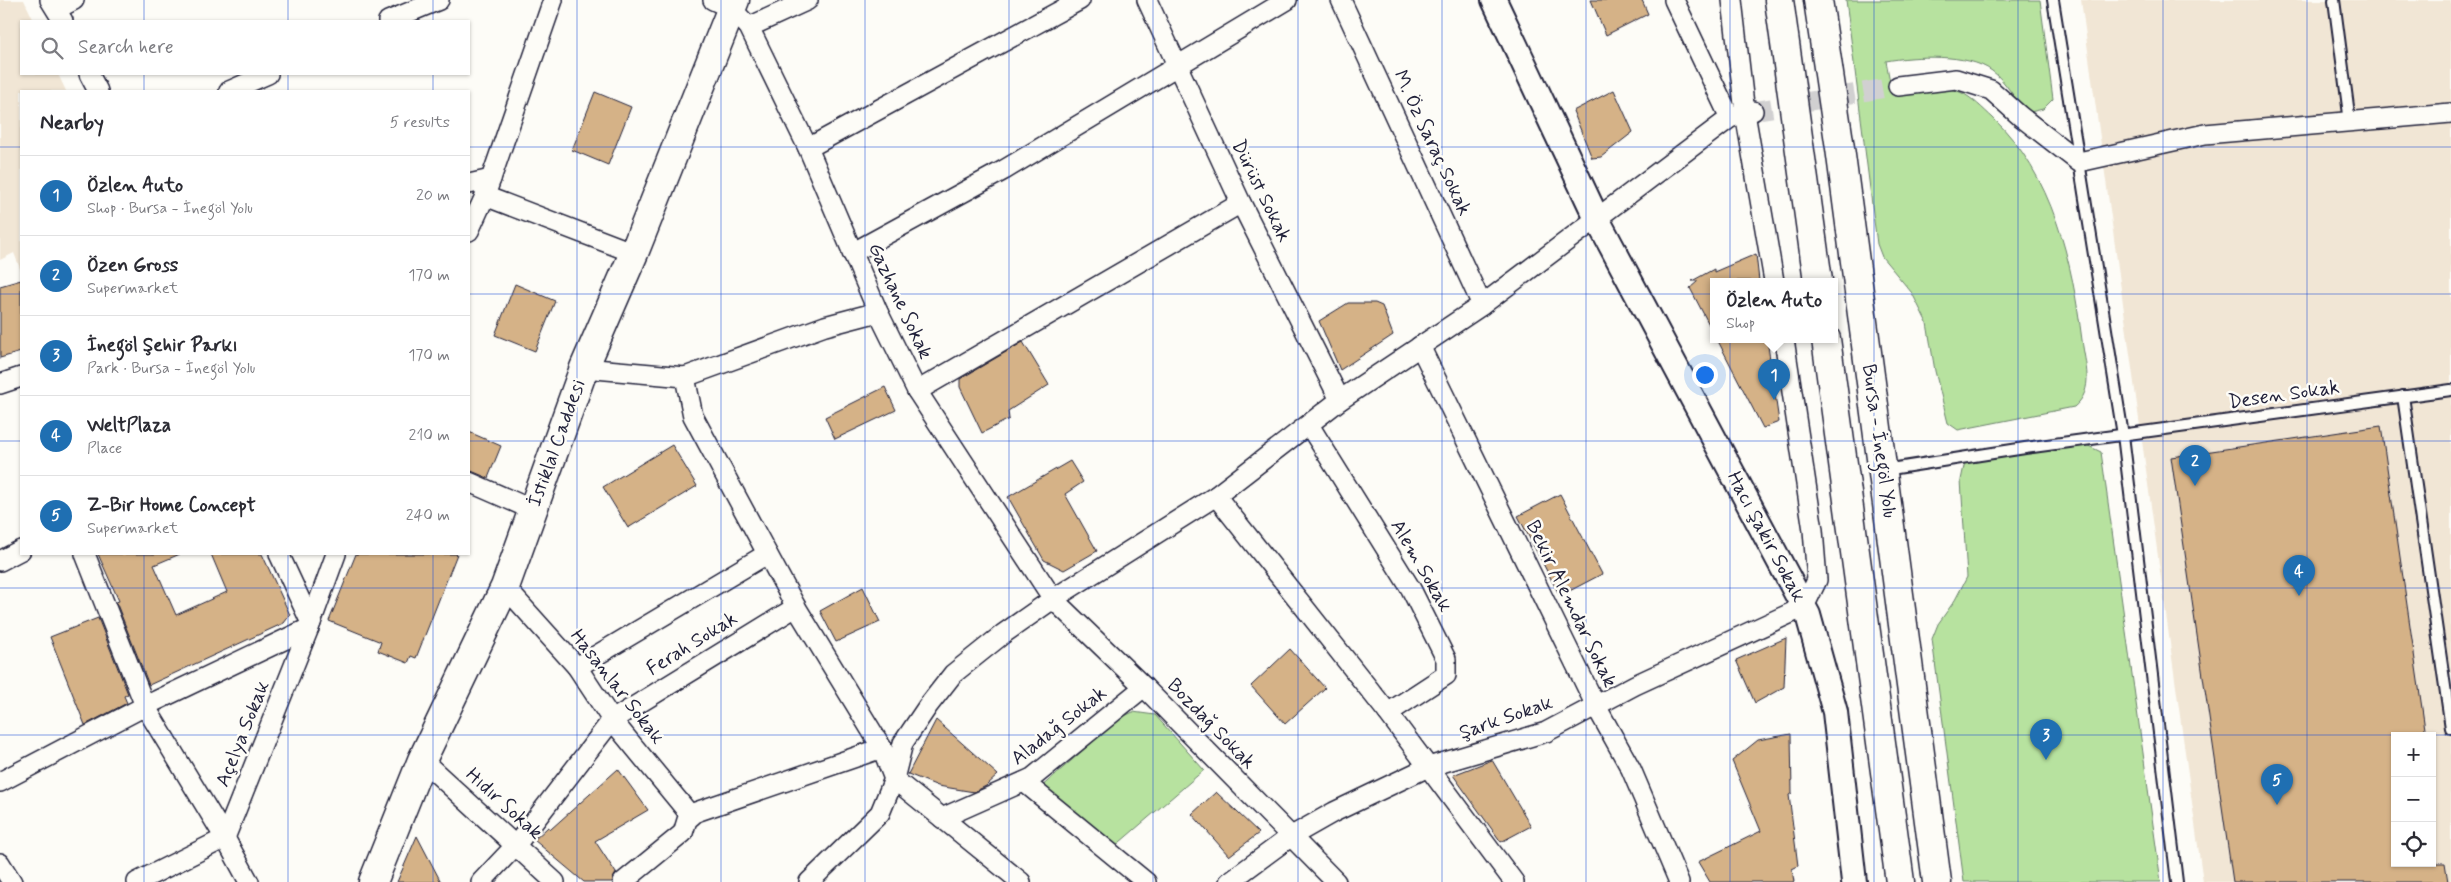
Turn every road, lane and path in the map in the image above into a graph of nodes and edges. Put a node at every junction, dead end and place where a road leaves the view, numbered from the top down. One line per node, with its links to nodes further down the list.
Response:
1 (74, 0): 17 (street)
2 (439, 0): 18 (street)
3 (553, 0): 31 (street)
4 (808, 0): 16 (street)
5 (1080, 0): 28 (street)
6 (1147, 0): 19 (street, Dürüst Sokak)
7 (1287, 0): 19 (street)
8 (1341, 0): 39 (street, M. Öz Saraç Sokak)
9 (1494, 0): 33 (street, Hacı Şakir Sokak)
10 (1674, 0): 26 (street)
11 (1732, 0): 26 (street)
12 (1779, 0): 38 (main road)
13 (1818, 0): 54 (main road, Bursa - İnegöl Yolu)
14 (2053, 0): 29 (lane)
15 (2334, 0): 27 (lane)
16 (732, 9): 28 (street, Gazhane Sokak); 35 (main road, İstiklal Caddesi)
17 (57, 10)
18 (390, 20)
19 (1176, 66): 32 (street, Dürüst Sokak); 36 (street)
20 (90, 75): 23 (street)
21 (266, 75): 24 (street)
22 (1898, 86): 29 (street)
23 (97, 90)
24 (231, 90)
25 (2451, 113): 27 (street)
26 (1743, 114): 33 (street); 37 (street)
27 (2350, 122): 29 (street)
28 (808, 148): 36 (street, Gazhane Sokak)
29 (2078, 162): 53 (lane)
30 (470, 184): 31 (street)
31 (488, 187): 34 (street); 35 (street)
32 (1240, 203): 49 (street); 51 (street, Dürüst Sokak)
33 (1597, 219): 39 (street); 67 (street, Hacı Şakir Sokak)
34 (470, 229)
35 (634, 253): 44 (main road, İstiklal Caddesi)
36 (852, 253): 40 (street, Gazhane Sokak)
37 (1773, 278)
38 (1818, 278)
39 (1482, 305): 43 (street)
40 (878, 312): 46 (street); 49 (street, Gazhane Sokak)
41 (1785, 343): 67 (street)
42 (1827, 343): 103 (main road, Bursa - İnegöl Yolu)
43 (1420, 346): 51 (street); 72 (street, Bekir Alemdar Sokak)
44 (584, 368): 46 (street); 57 (main road, İstiklal Caddesi)
45 (20, 377): 47 (street)
46 (685, 377): 59 (street)
47 (0, 384)
48 (2451, 390): 50 (lane, Desen Sokak)
49 (917, 391): 65 (street, Gazhane Sokak)
50 (2403, 396): 53 (lane, Desen Sokak); 75 (lane)
51 (1340, 400): 52 (street)
52 (1309, 425): 56 (street); 73 (street, Alem Sokak)
53 (2123, 435): 54 (lane, Desen Sokak); 105 (lane)
54 (1883, 471): 104 (main road, Bursa - İnegöl Yolu)
55 (470, 482): 57 (street)
56 (1216, 496): 65 (street); 73 (street)
57 (533, 510): 64 (main road, İstiklal Caddesi)
58 (20, 551): 63 (street)
59 (767, 554): 66 (street); 69 (street)
60 (85, 555): 71 (street)
61 (280, 555): 68 (street)
62 (336, 555): 68 (street, Açelya Sokak)
63 (0, 561)
64 (505, 587): 69 (street, Hasanlar Sokak); 77 (main road, İstiklal Caddesi)
65 (1052, 599): 70 (street, Bozdağ Sokak); 79 (street)
66 (796, 607): 74 (street, Ferah Sokak); 76 (street)
67 (1804, 607): 72 (street, Şark Sokak); 102 (street, Hacı Şakir Sokak)
68 (310, 626): 71 (street); 85 (street, Açelya Sokak)
69 (577, 667): 74 (street, Hasanlar Sokak)
70 (1144, 687): 81 (street, Aladağ Sokak); 84 (street, Bozdağ Sokak)
71 (145, 706): 80 (street); 85 (street)
72 (1596, 706): 78 (street, Şark Sokak); 101 (street, Bekir Alemdar Sokak)
73 (1388, 713): 78 (street)
74 (612, 720): 82 (street, Hasanlar Sokak); 86 (street)
75 (2451, 728)
76 (882, 748): 79 (street); 82 (street)
77 (422, 760): 86 (street, Hıdır Sokak); 92 (main road, İstiklal Caddesi)
78 (1428, 767): 84 (street, Şark Sokak); 100 (street)
79 (894, 778): 83 (street); 88 (street)
80 (0, 782)
81 (1024, 782): 83 (street, Aladağ Sokak); 97 (street)
82 (689, 818): 95 (street)
83 (942, 818): 96 (street)
84 (1290, 837): 98 (street, Şark Sokak); 99 (street, Bozdağ Sokak)
85 (225, 838): 90 (street); 91 (street)
86 (516, 845): 93 (street); 94 (street, Hıdır Sokak)
87 (0, 863): 89 (street)
88 (817, 879)
89 (12, 882)
90 (137, 882)
91 (249, 882)
92 (373, 882)
93 (481, 882)
94 (555, 882)
95 (623, 882)
96 (1021, 882)
97 (1146, 882)
98 (1229, 882)
99 (1336, 882)
100 (1514, 882)
101 (1679, 882)
102 (1854, 882)
103 (1900, 882)
104 (1937, 882)
105 (2177, 882)

